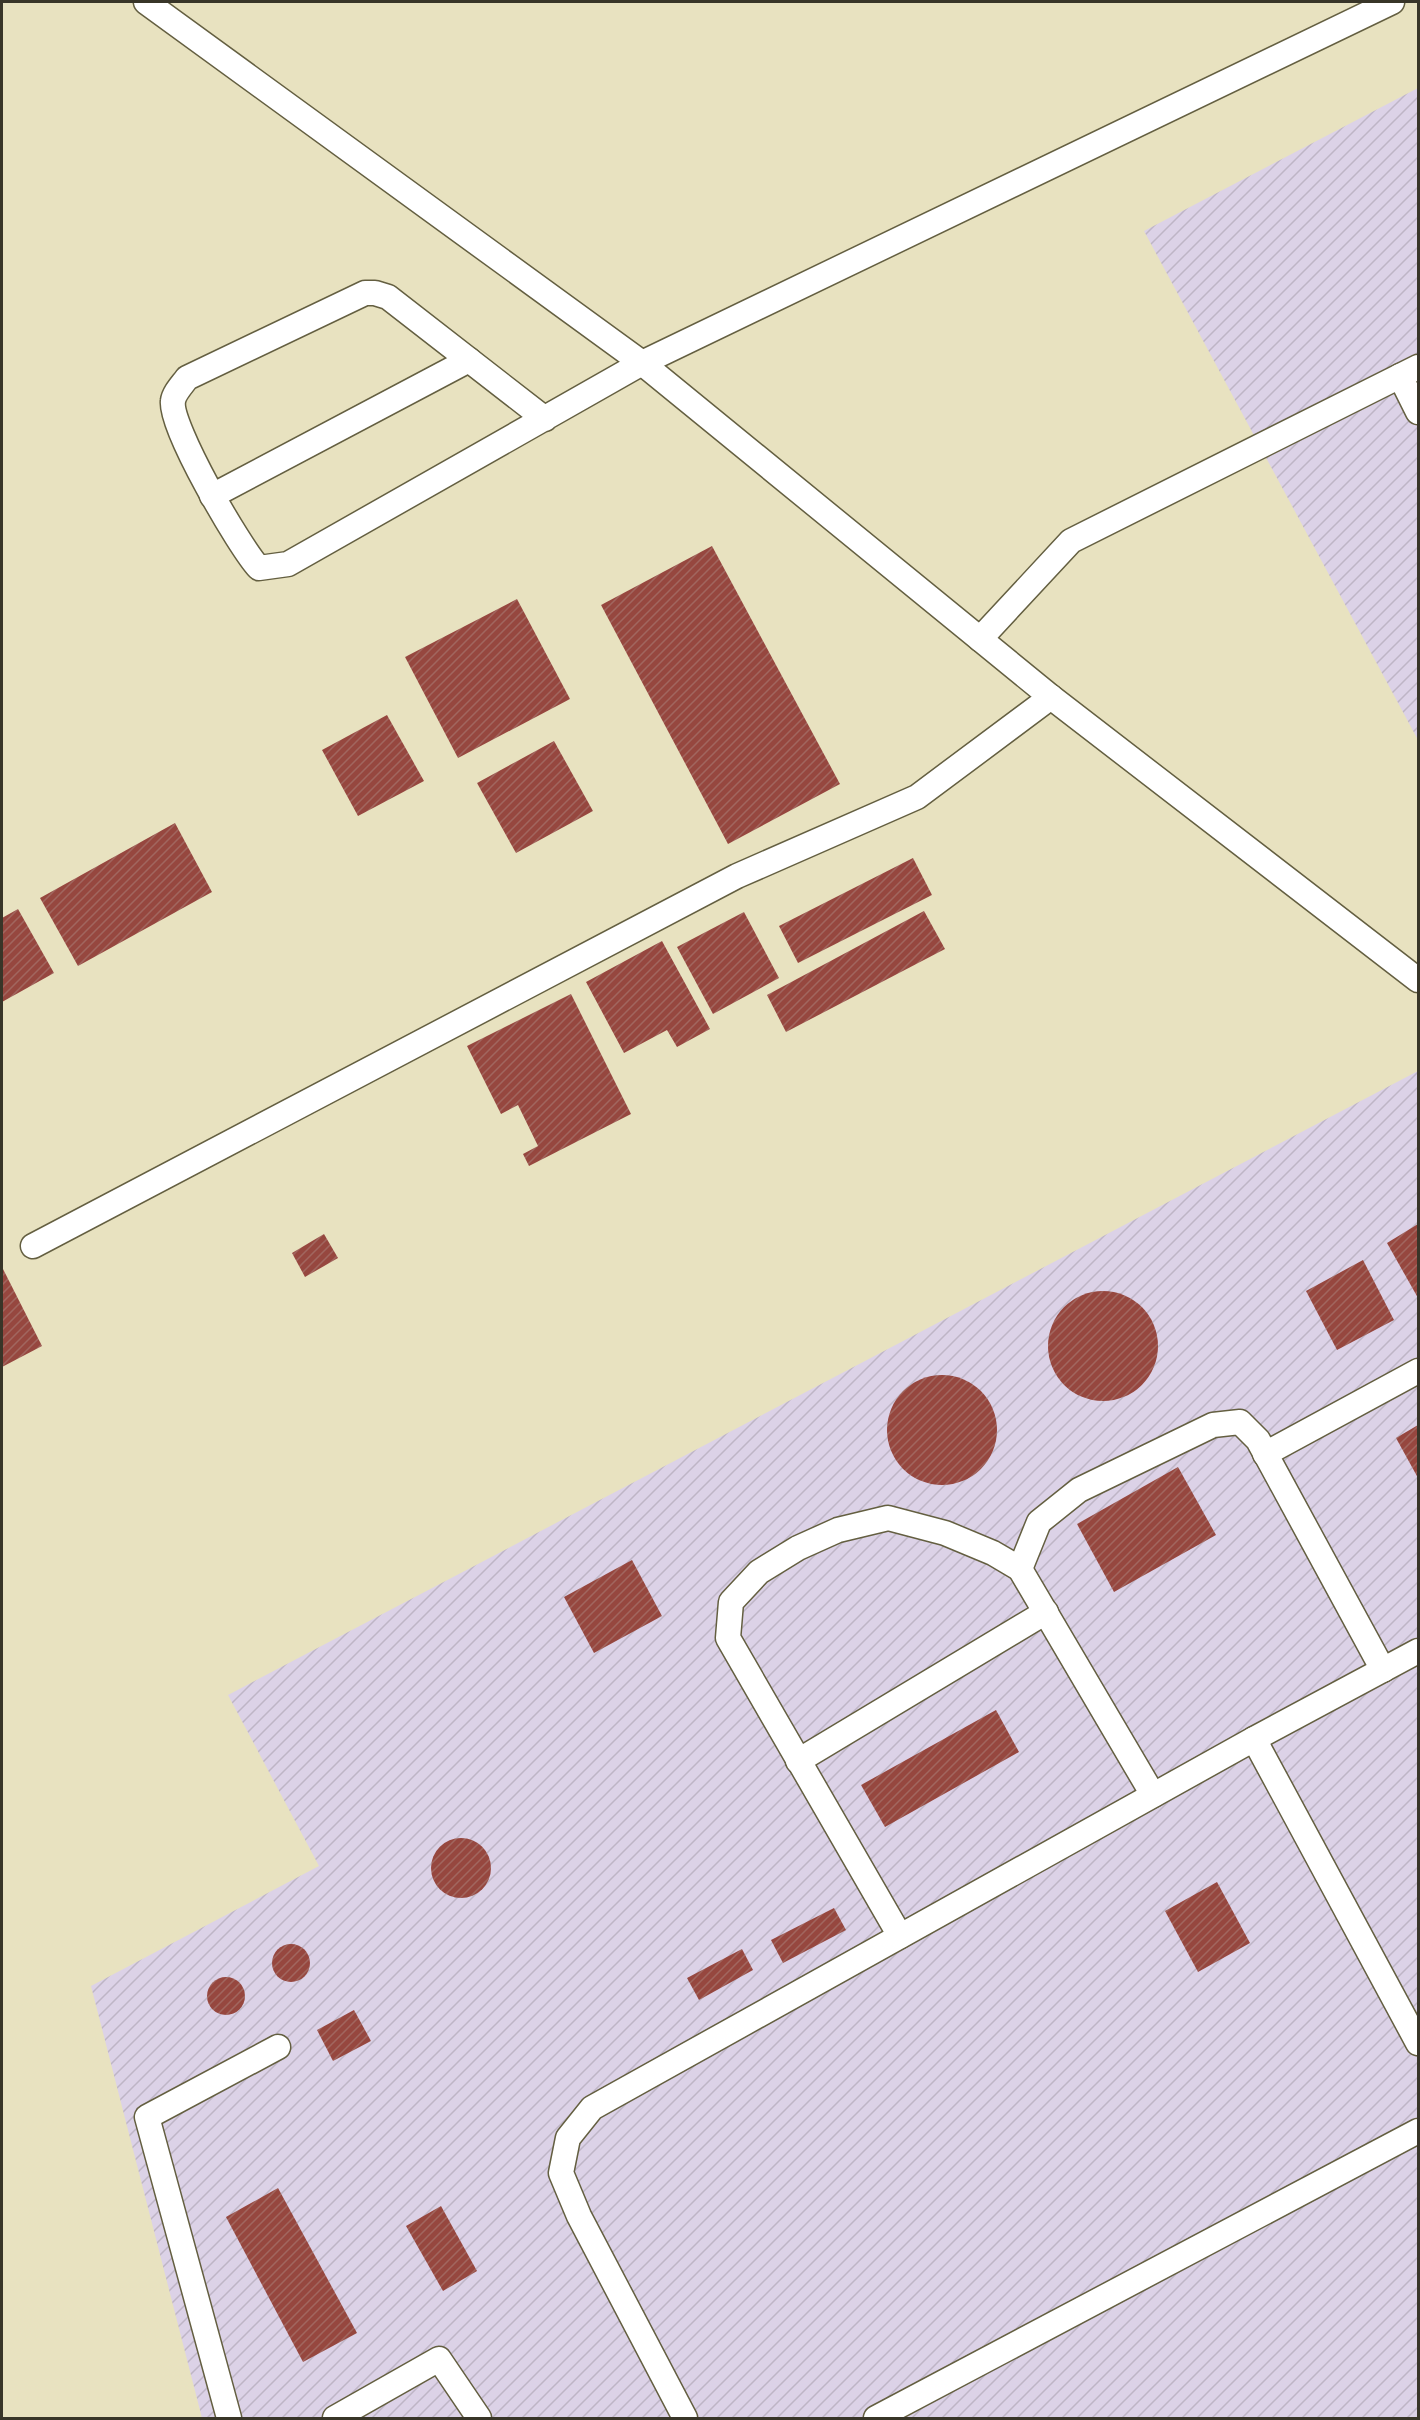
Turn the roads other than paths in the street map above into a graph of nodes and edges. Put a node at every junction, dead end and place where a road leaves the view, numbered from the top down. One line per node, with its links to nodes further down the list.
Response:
1 (146, 2): 4 (lane)
2 (1392, 2): 4 (lane)
3 (469, 360): 7 (lane); 8 (lane); 8 (lane)
4 (642, 363): 7 (lane); 9 (lane)
5 (1409, 371): 6 (lane); 9 (lane)
6 (1419, 412)
7 (545, 419): 8 (lane)
8 (212, 496)
9 (980, 639): 10 (lane)
10 (1050, 697): 11 (lane); 12 (lane)
11 (1419, 980)
12 (33, 1246)
13 (1419, 1371): 14 (lane)
14 (1265, 1454): 15 (lane); 18 (lane)
15 (1020, 1569): 16 (lane); 20 (lane)
16 (1046, 1612): 20 (lane); 21 (lane)
17 (1419, 1651): 18 (lane)
18 (1383, 1670): 19 (lane)
19 (1254, 1739): 21 (lane); 23 (lane)
20 (798, 1761): 22 (lane)
21 (1153, 1795): 22 (lane)
22 (900, 1936): 29 (lane)
23 (1419, 2043)
24 (278, 2047): 26 (lane)
25 (1419, 2132): 30 (lane)
26 (229, 2418)
27 (335, 2418): 28 (lane)
28 (479, 2418)
29 (685, 2418)
30 (876, 2418)

